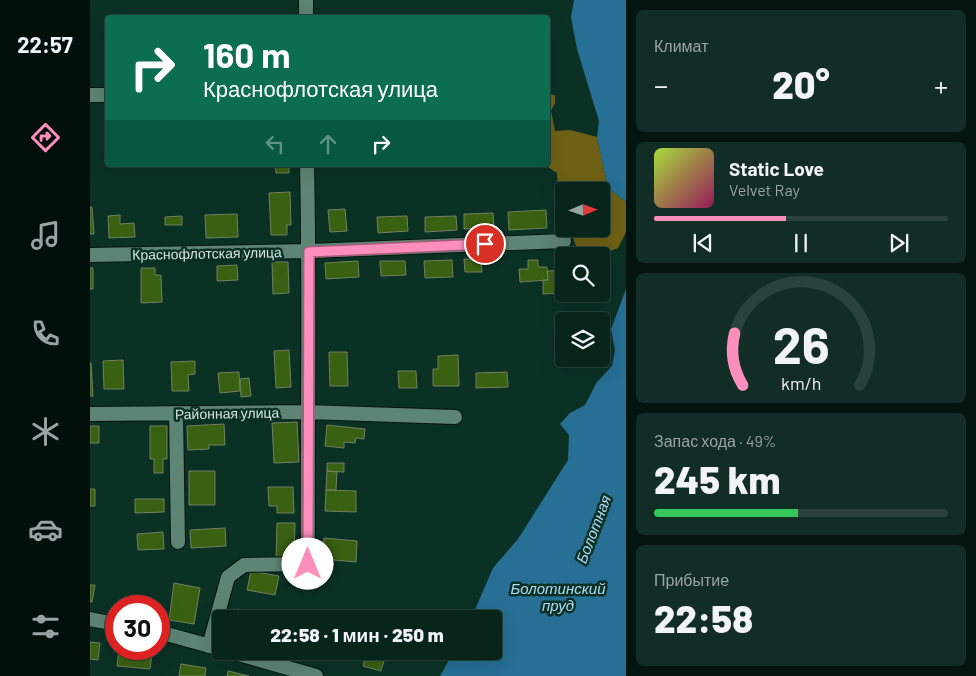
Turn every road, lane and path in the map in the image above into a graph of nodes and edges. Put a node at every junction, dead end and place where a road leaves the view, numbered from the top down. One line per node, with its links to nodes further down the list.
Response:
1 (306, 0): 2 (street)
2 (306, 15)
3 (90, 95): 4 (street)
4 (105, 95)
5 (307, 167): 7 (street)
6 (564, 241): 7 (street, Краснофлотская улица)
7 (309, 252): 8 (street, Краснофлотская улица); 9 (street)
8 (90, 255)
9 (307, 412): 10 (street, Районная улица); 12 (street, Районная улица); 14 (street)
10 (176, 413): 11 (street, Районная улица); 13 (street)
11 (90, 414)
12 (455, 417)
13 (178, 542)
14 (222, 610)
15 (90, 619): 16 (street)
16 (105, 622)
17 (170, 635): 18 (street)
18 (212, 647)
19 (260, 660): 20 (street)
20 (316, 676)

